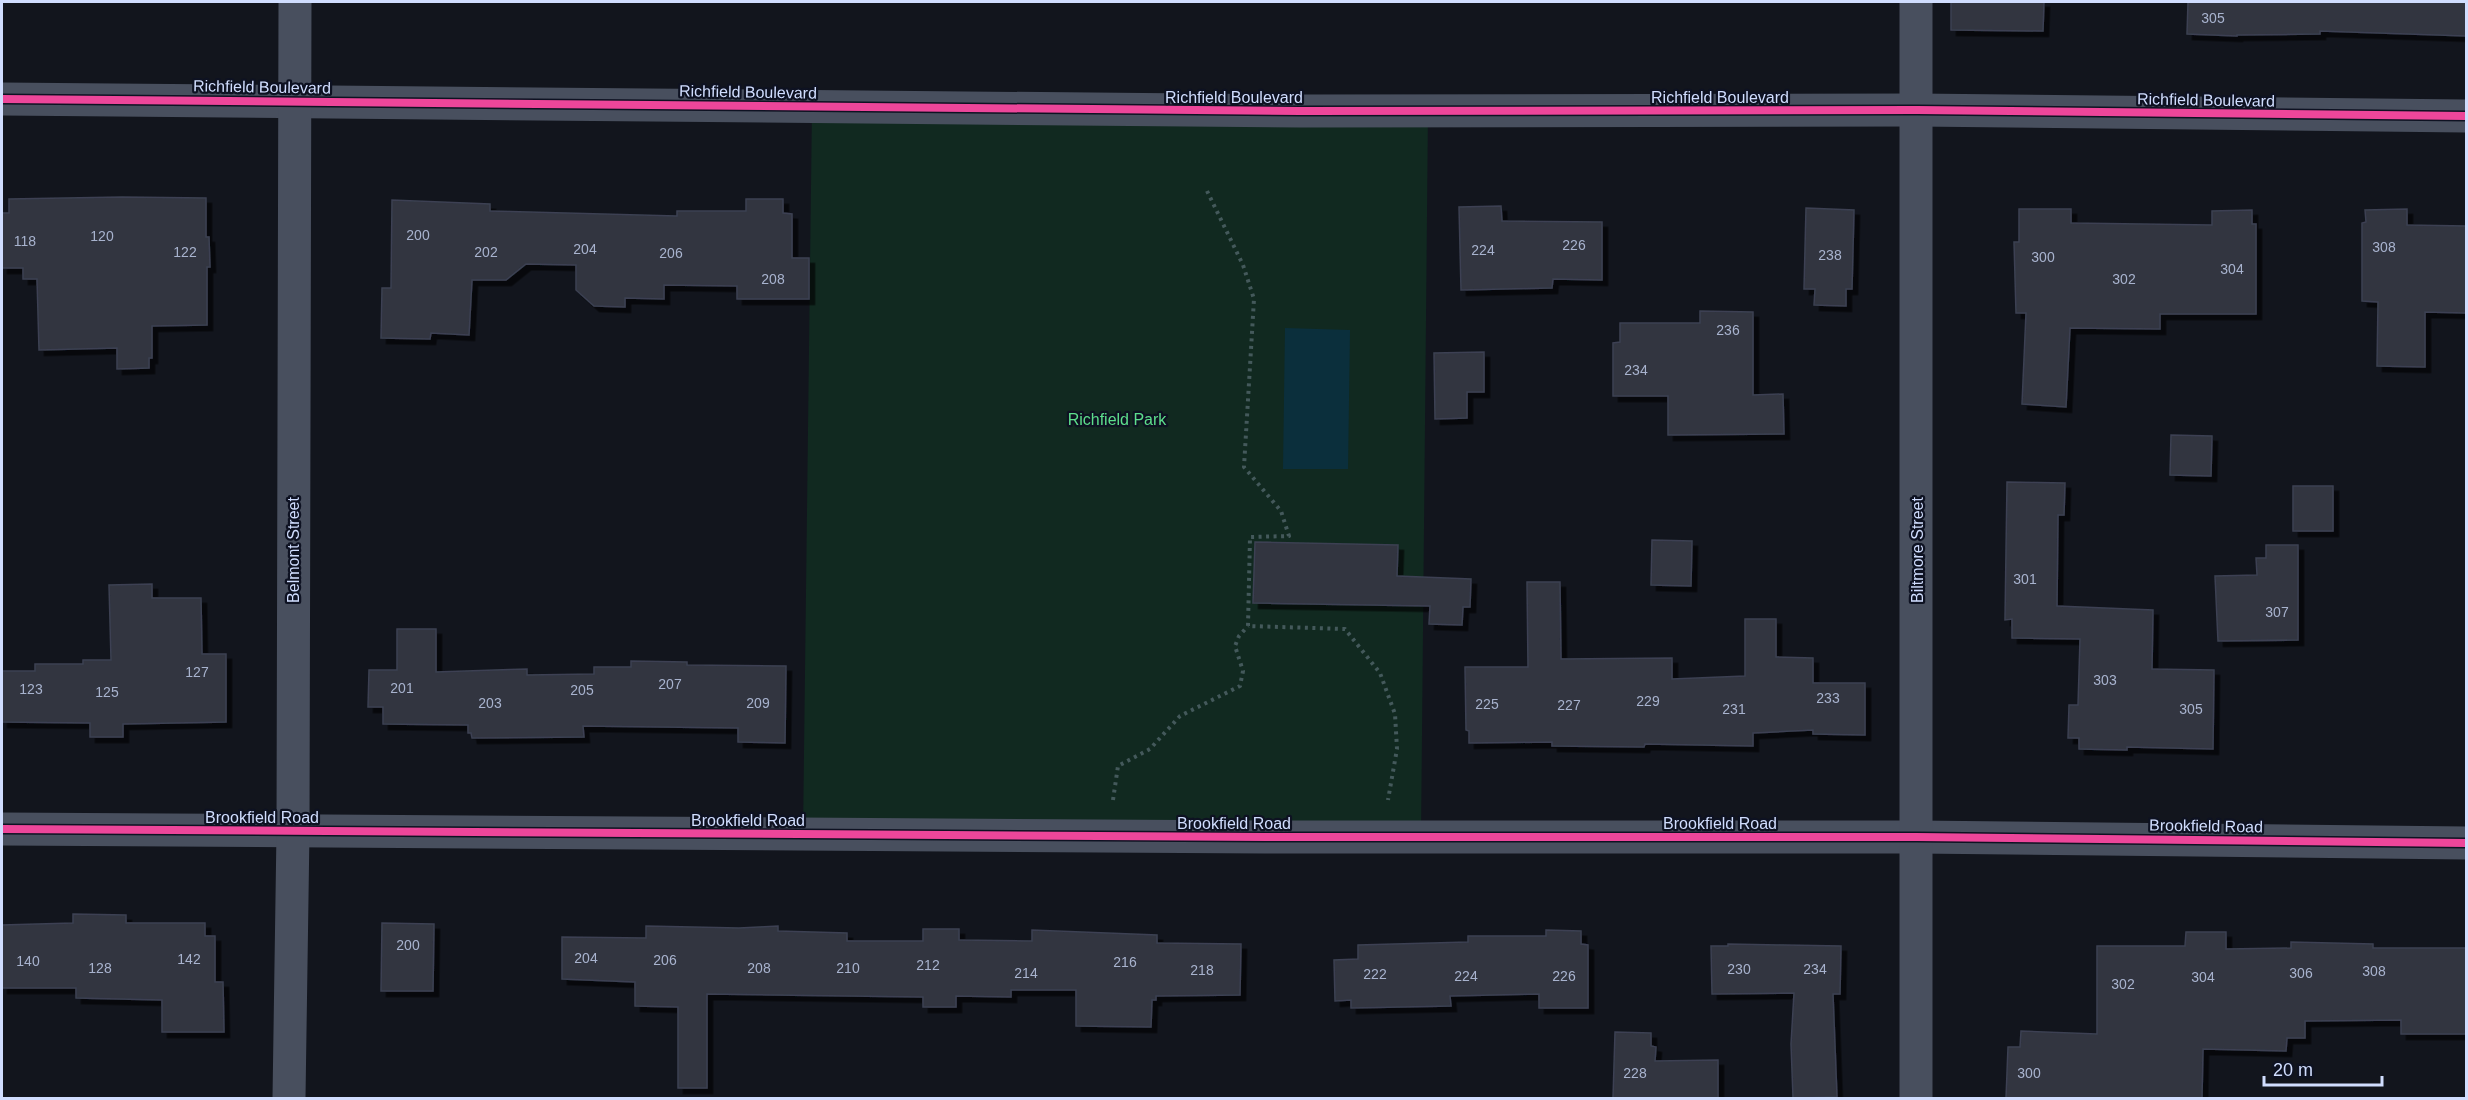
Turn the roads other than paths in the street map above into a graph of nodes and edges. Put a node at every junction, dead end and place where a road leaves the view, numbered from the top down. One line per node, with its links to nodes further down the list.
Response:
1 (295, 2): 4 (street, Belmont Street)
2 (1916, 2): 5 (street, Biltmore Street)
3 (2, 99): 4 (street, Richfield Boulevard)
4 (294, 101): 5 (street, Richfield Boulevard); 8 (street, Belmont Street)
5 (1917, 110): 6 (street, Richfield Boulevard); 9 (street, Biltmore Street)
6 (2466, 116)
7 (2, 830): 8 (street, Brookfield Road)
8 (293, 831): 9 (street, Brookfield Road); 11 (street, Belmont Street)
9 (1917, 837): 10 (street, Brookfield Road); 12 (street, Biltmore Street)
10 (2466, 843)
11 (290, 1098)
12 (1916, 1098)

